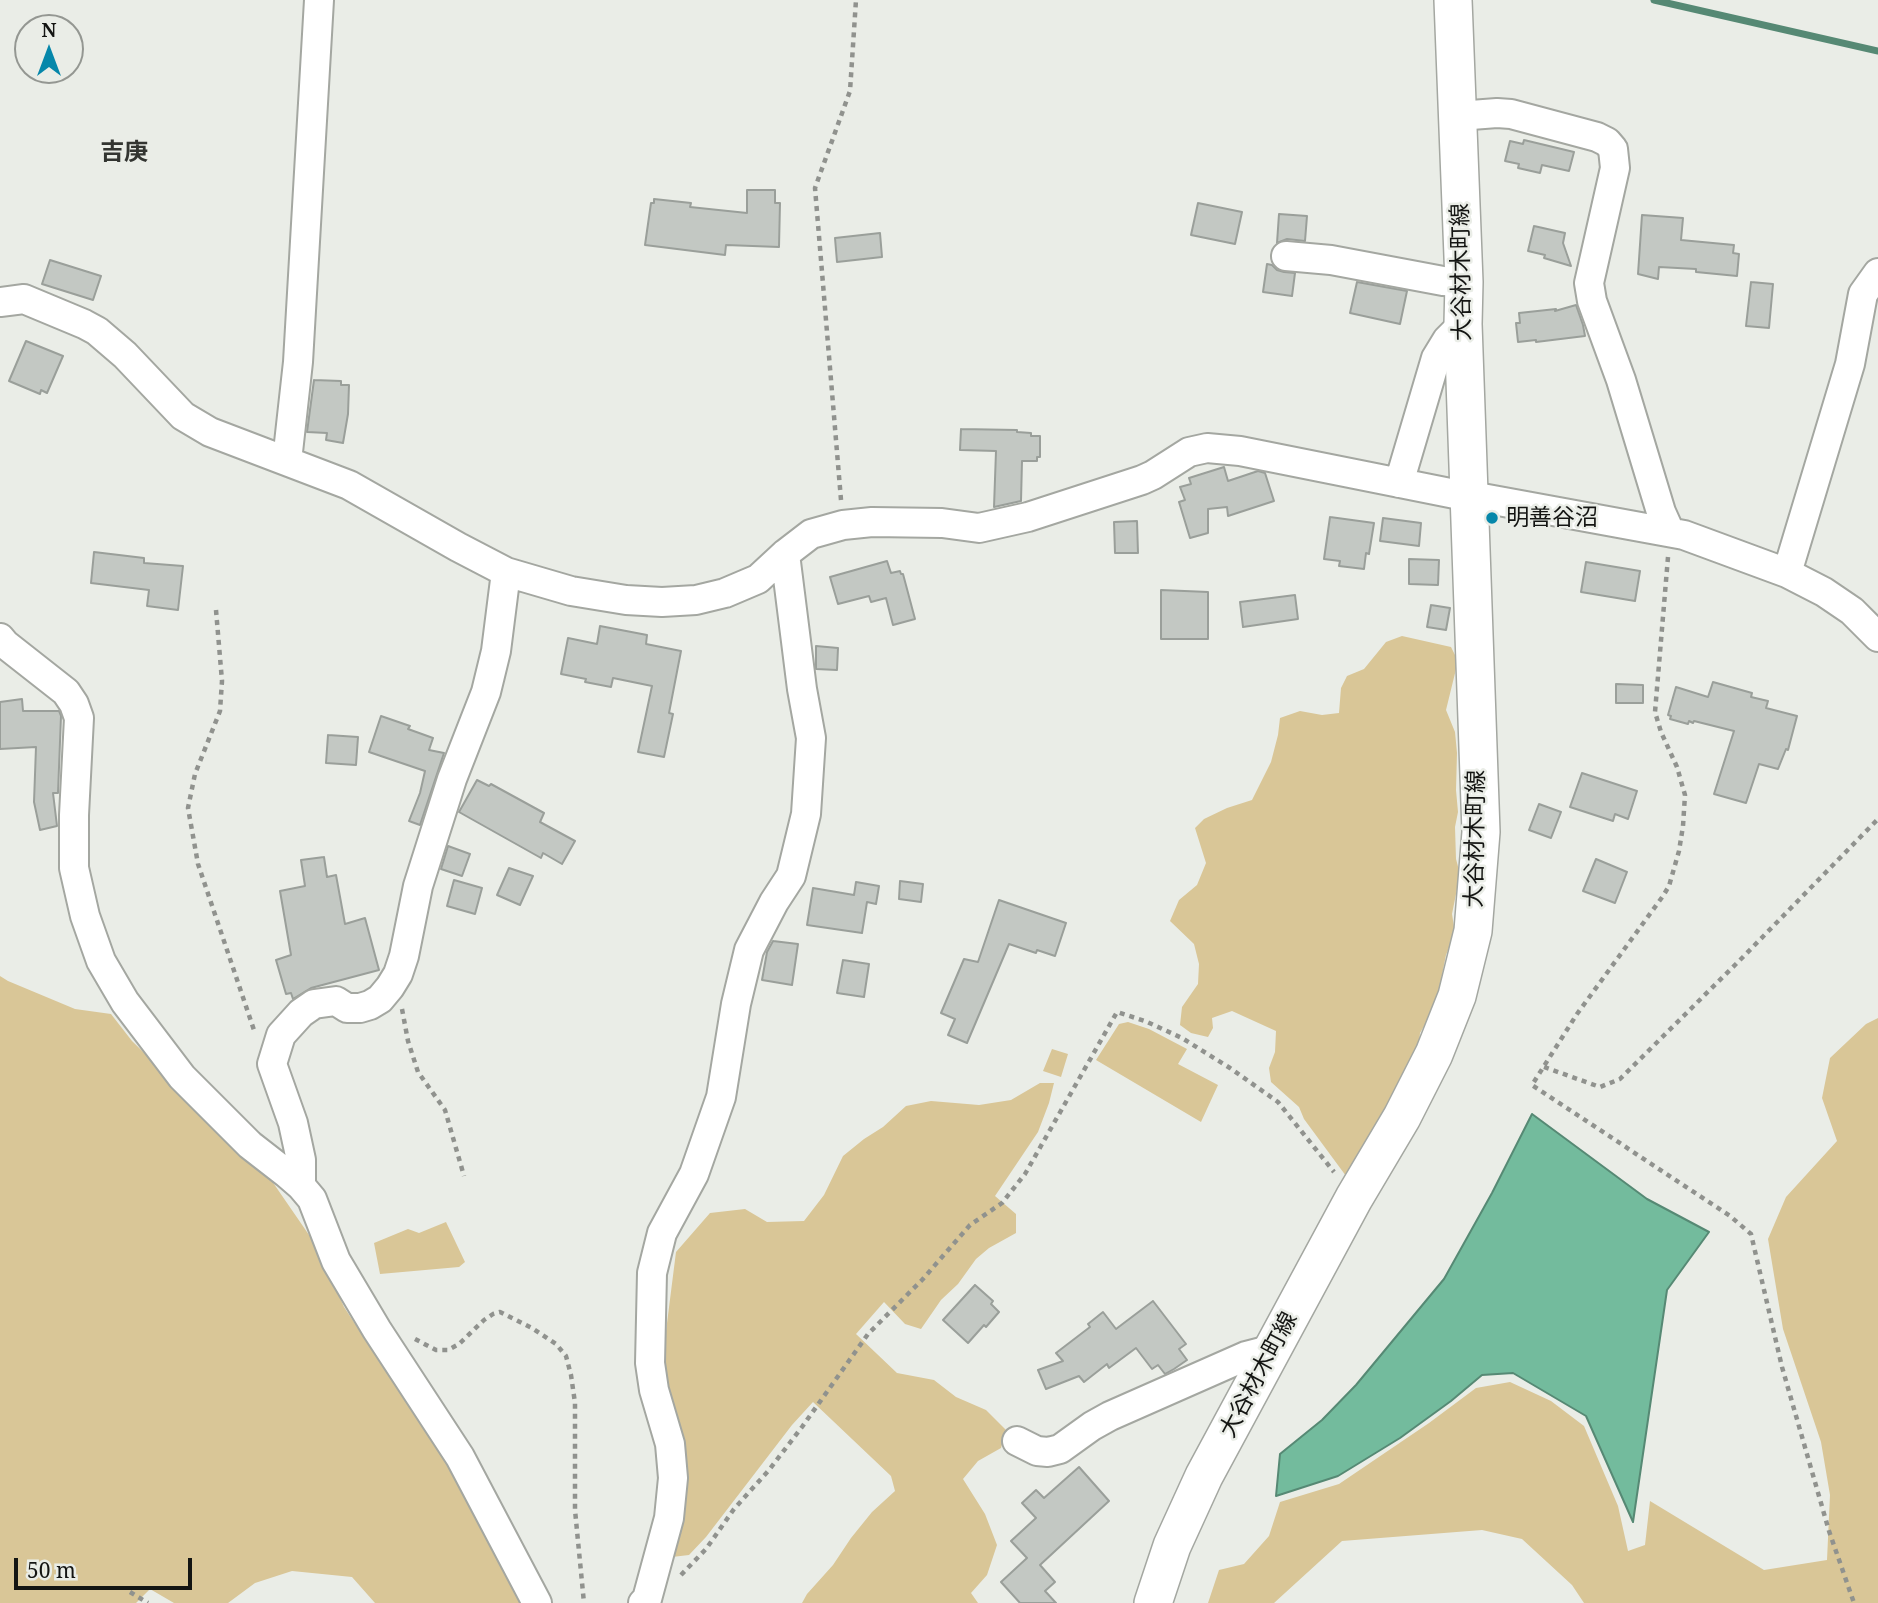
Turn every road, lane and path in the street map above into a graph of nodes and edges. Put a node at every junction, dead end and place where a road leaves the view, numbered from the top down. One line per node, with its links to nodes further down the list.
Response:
1 (319, 0): 10 (street)
2 (856, 0): 14 (path)
3 (1452, 0): 4 (main road, 大谷材木町線)
4 (1458, 116): 7 (main road, 大谷材木町線); 15 (street)
5 (1286, 256): 7 (street)
6 (1878, 273): 18 (street)
7 (1464, 282): 9 (main road, 大谷材木町線)
8 (0, 303): 10 (street)
9 (1463, 324): 11 (street); 28 (main road, 大谷材木町線)
10 (287, 461): 17 (street)
11 (1399, 483): 12 (street); 14 (street)
12 (1455, 494)
13 (1482, 498): 15 (street)
14 (843, 525): 16 (street)
15 (1670, 532): 18 (street); 25 (path)
16 (785, 554): 17 (street); 33 (street)
17 (506, 572): 23 (street)
18 (1787, 573): 20 (street)
19 (216, 610): 24 (path)
20 (1878, 637)
21 (0, 638): 27 (street)
22 (1878, 819): 25 (path)
23 (398, 974): 24 (street); 26 (path)
24 (272, 1064): 27 (street)
25 (1544, 1067): 38 (path)
26 (464, 1176)
27 (301, 1186): 29 (street)
28 (1354, 1198): 30 (main road, 大谷材木町線); 33 (path)
29 (377, 1330): 35 (street); 36 (path)
30 (1273, 1349): 31 (street); 37 (main road, 大谷材木町線)
31 (1017, 1441)
32 (130, 1592): 34 (path)
33 (645, 1601)
34 (148, 1603)
35 (537, 1603)
36 (584, 1603)
37 (1153, 1603)
38 (1854, 1603)

